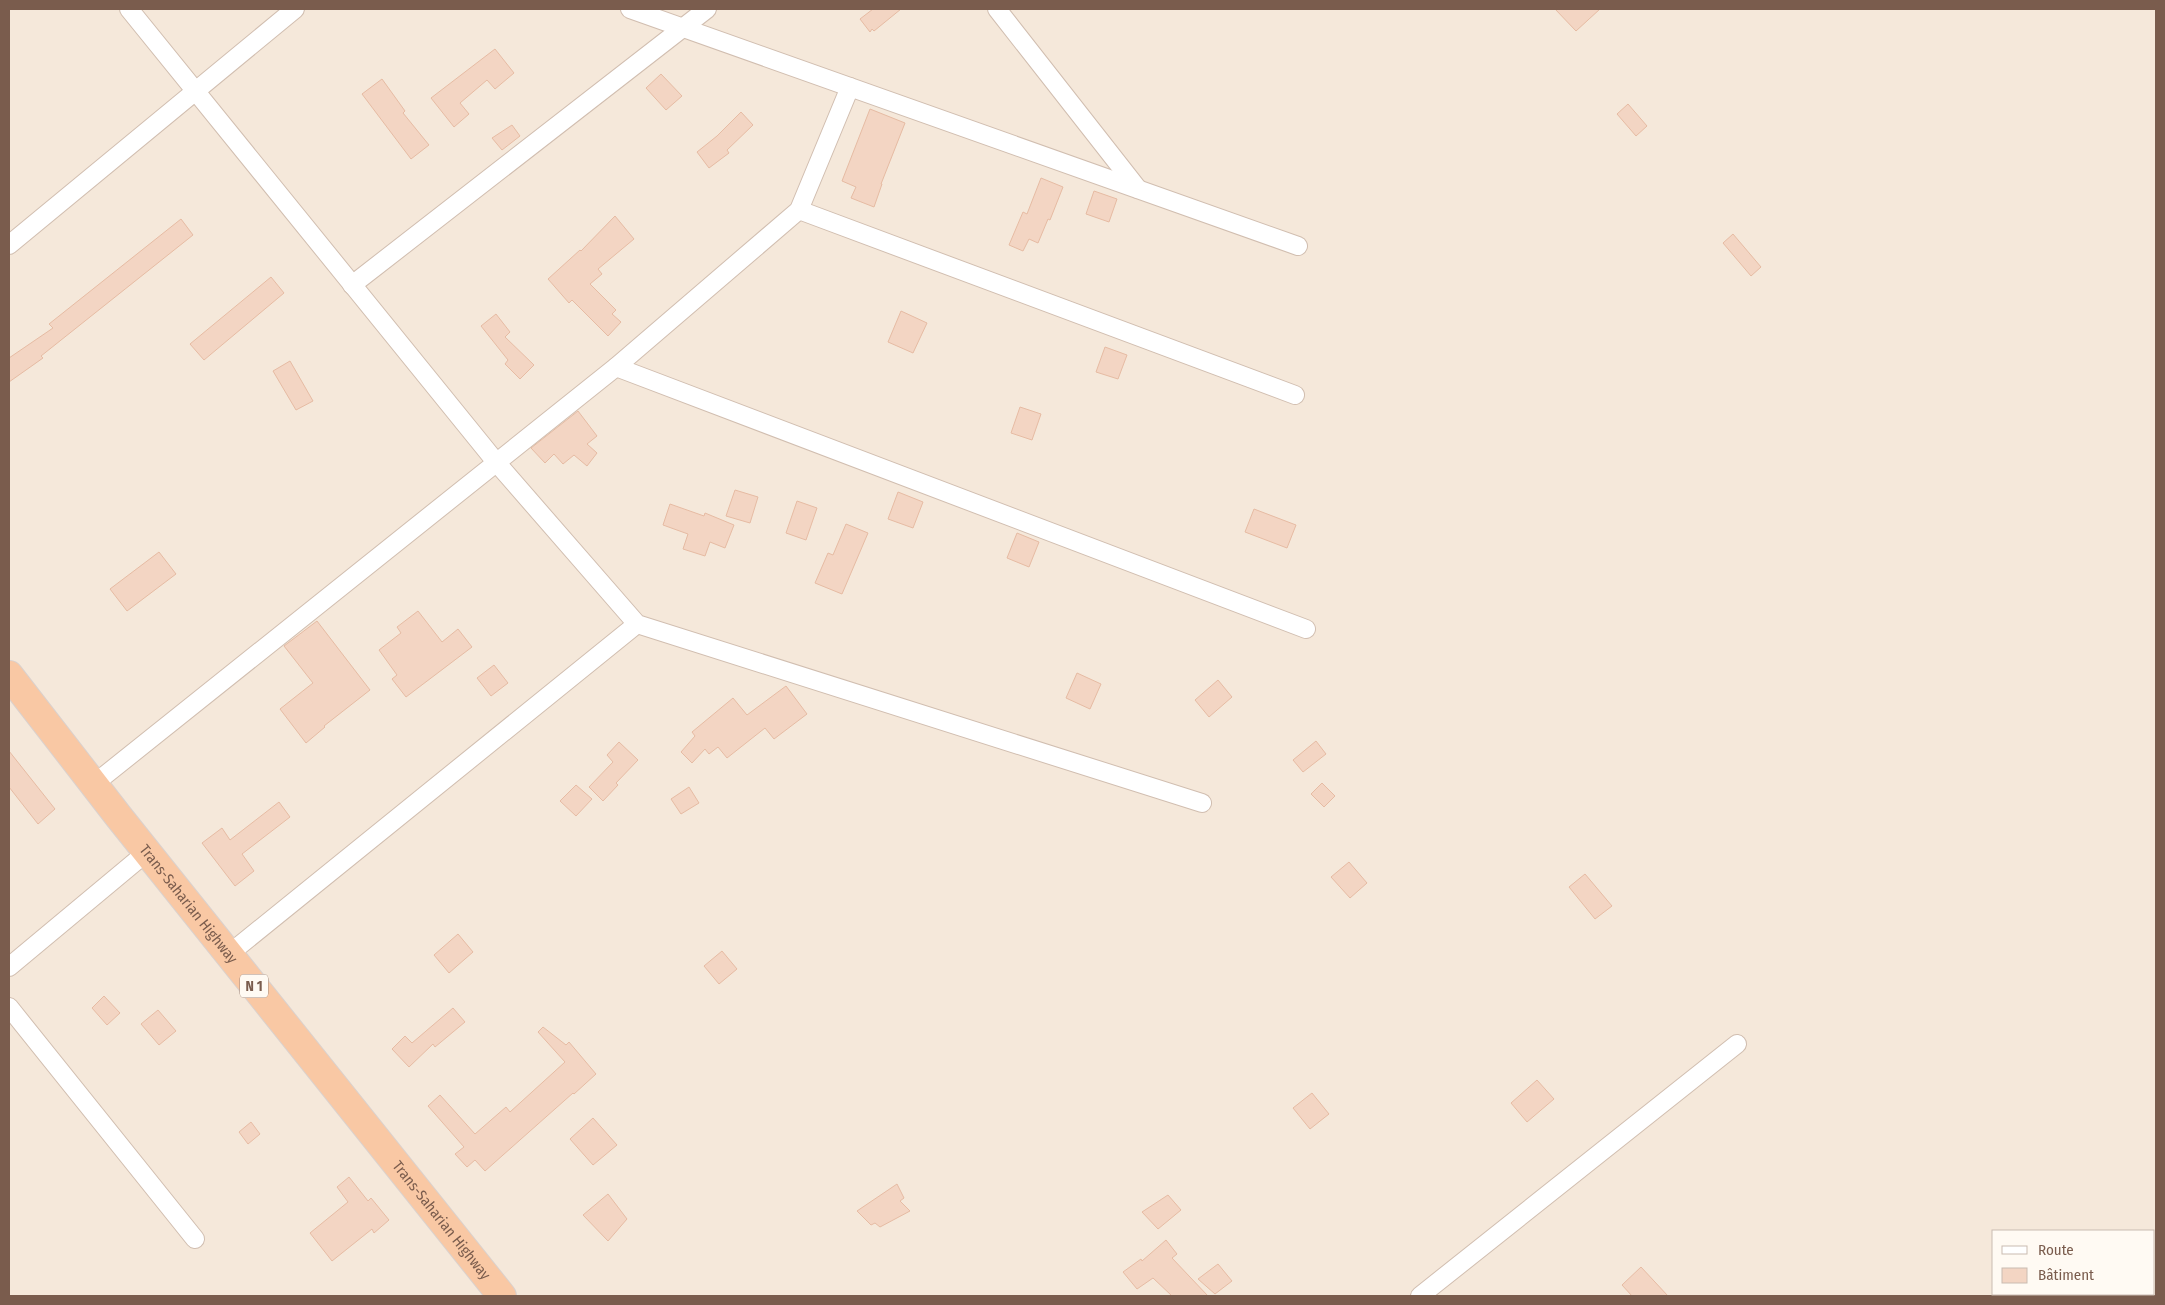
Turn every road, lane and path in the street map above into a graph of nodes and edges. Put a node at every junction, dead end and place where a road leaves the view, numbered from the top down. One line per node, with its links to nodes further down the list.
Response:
1 (129, 9): 8 (street)
2 (295, 9): 8 (street)
3 (630, 9): 6 (street)
4 (707, 9): 6 (street)
5 (997, 9): 9 (street)
6 (683, 28): 7 (street); 13 (street)
7 (850, 87): 9 (street); 10 (street)
8 (195, 91): 11 (street); 13 (street)
9 (1138, 189): 12 (street)
10 (799, 210): 14 (street); 15 (street)
11 (9, 245)
12 (1298, 246)
13 (352, 285): 16 (street)
14 (616, 367): 16 (street); 18 (street)
15 (1295, 395)
16 (496, 462): 17 (street); 20 (street)
17 (637, 624): 21 (street); 23 (street)
18 (1306, 629)
19 (9, 675): 20 (highway, Trans-Saharian Highway / N 1)
20 (94, 784): 22 (highway, Trans-Saharian Highway / N 1)
21 (1202, 803)
22 (147, 852): 23 (highway, Trans-Saharian Highway / N 1); 24 (street)
23 (229, 954): 28 (highway, Trans-Saharian Highway / N 1)
24 (9, 967)
25 (9, 1007): 27 (street)
26 (1738, 1044): 29 (street)
27 (195, 1238)
28 (502, 1296)
29 (1420, 1296)

